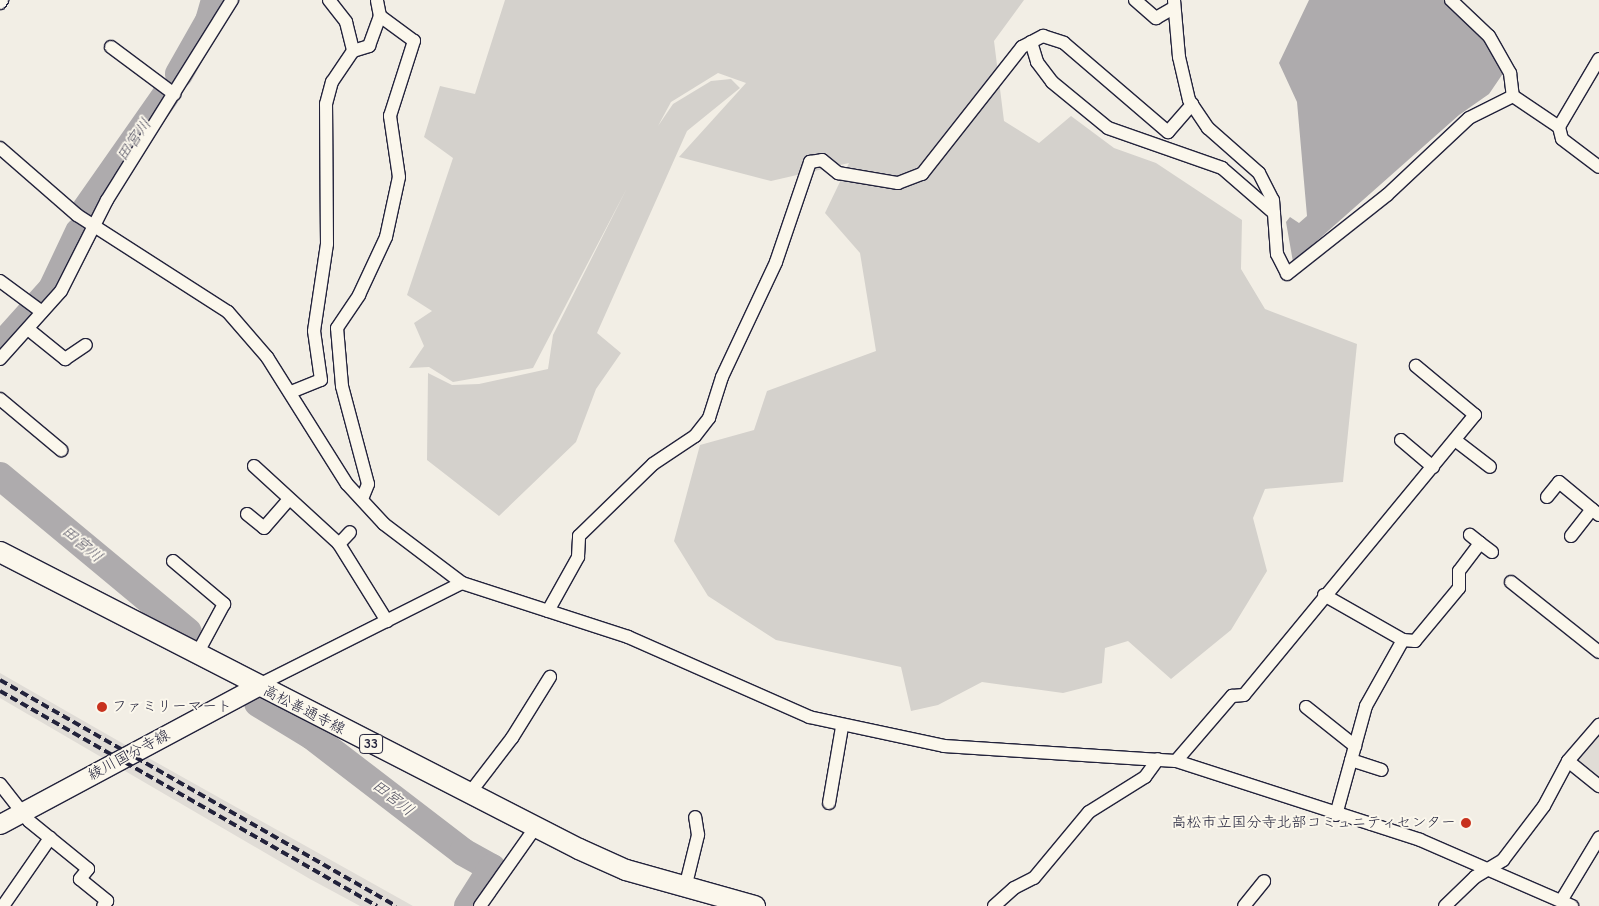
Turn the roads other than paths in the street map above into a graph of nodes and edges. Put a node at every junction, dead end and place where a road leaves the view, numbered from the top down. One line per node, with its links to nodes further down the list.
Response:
1 (232, 0): 12 (street)
2 (329, 0): 10 (street)
3 (377, 0): 7 (street)
4 (1136, 0): 6 (street)
5 (1452, 0): 13 (street)
6 (1173, 4): 14 (street)
7 (380, 16): 10 (street); 35 (street)
8 (1031, 42): 14 (street); 18 (street); 48 (street)
9 (111, 46): 12 (street)
10 (354, 51): 26 (street)
11 (1599, 59): 15 (street)
12 (174, 94): 19 (street)
13 (1513, 96): 15 (street); 18 (street)
14 (1192, 104): 18 (street)
15 (1559, 127): 17 (street)
16 (0, 148): 19 (street)
17 (1599, 167)
18 (1274, 214)
19 (93, 226): 21 (street); 26 (street)
20 (0, 281): 21 (street)
21 (42, 312): 22 (street)
22 (28, 329): 23 (street); 24 (street)
23 (86, 344)
24 (0, 359)
25 (1416, 366): 29 (street)
26 (291, 392): 35 (street)
27 (0, 398): 30 (street)
28 (1401, 440): 32 (street)
29 (1455, 440): 32 (street); 33 (street)
30 (61, 450)
31 (254, 466): 36 (street)
32 (1433, 467): 47 (street)
33 (1490, 468)
34 (1547, 497): 37 (street)
35 (362, 499): 46 (street)
36 (289, 500): 38 (street); 41 (street)
37 (1596, 512): 40 (street)
38 (247, 514)
39 (350, 532): 41 (street)
40 (1571, 536)
41 (339, 544): 49 (street)
42 (0, 552): 51 (main road, 高松善通寺線 / 33)
43 (1492, 552): 50 (street)
44 (173, 561): 51 (street)
45 (1511, 582): 52 (street)
46 (462, 583): 48 (street); 49 (street)
47 (1324, 596): 50 (street); 61 (street)
48 (548, 611): 57 (street)
49 (387, 620): 54 (street)
50 (1403, 640): 58 (street)
51 (198, 652): 54 (main road, 高松善通寺線 / 33)
52 (1599, 652)
53 (550, 677): 66 (street)
54 (257, 686): 66 (main road, 高松善通寺線 / 33); 68 (main road, 綾川国分寺線)
55 (1306, 707): 58 (street)
56 (1599, 725): 62 (street)
57 (842, 727): 59 (street); 67 (street)
58 (1355, 746): 60 (street)
59 (1158, 759): 61 (street); 83 (street)
60 (1351, 760): 63 (street); 69 (street)
61 (1176, 761): 69 (street)
62 (1568, 761): 65 (street); 75 (street)
63 (1381, 770)
64 (0, 784): 68 (street)
65 (1599, 786)
66 (469, 794): 72 (main road, 高松善通寺線 / 33)
67 (829, 803)
68 (23, 812): 71 (main road, 綾川国分寺線); 73 (street)
69 (1336, 815): 75 (street)
70 (695, 817): 77 (street)
71 (0, 824)
72 (535, 828): 77 (main road, 高松善通寺線 / 33); 81 (street)
73 (50, 838): 79 (street); 80 (street)
74 (1599, 838): 78 (street)
75 (1490, 869): 78 (street); 85 (street)
76 (1264, 881): 84 (street)
77 (685, 888): 82 (main road, 高松善通寺線 / 33)
78 (1566, 904)
79 (3, 906)
80 (103, 906)
81 (480, 906)
82 (754, 906)
83 (994, 906)
84 (1244, 906)
85 (1445, 906)

